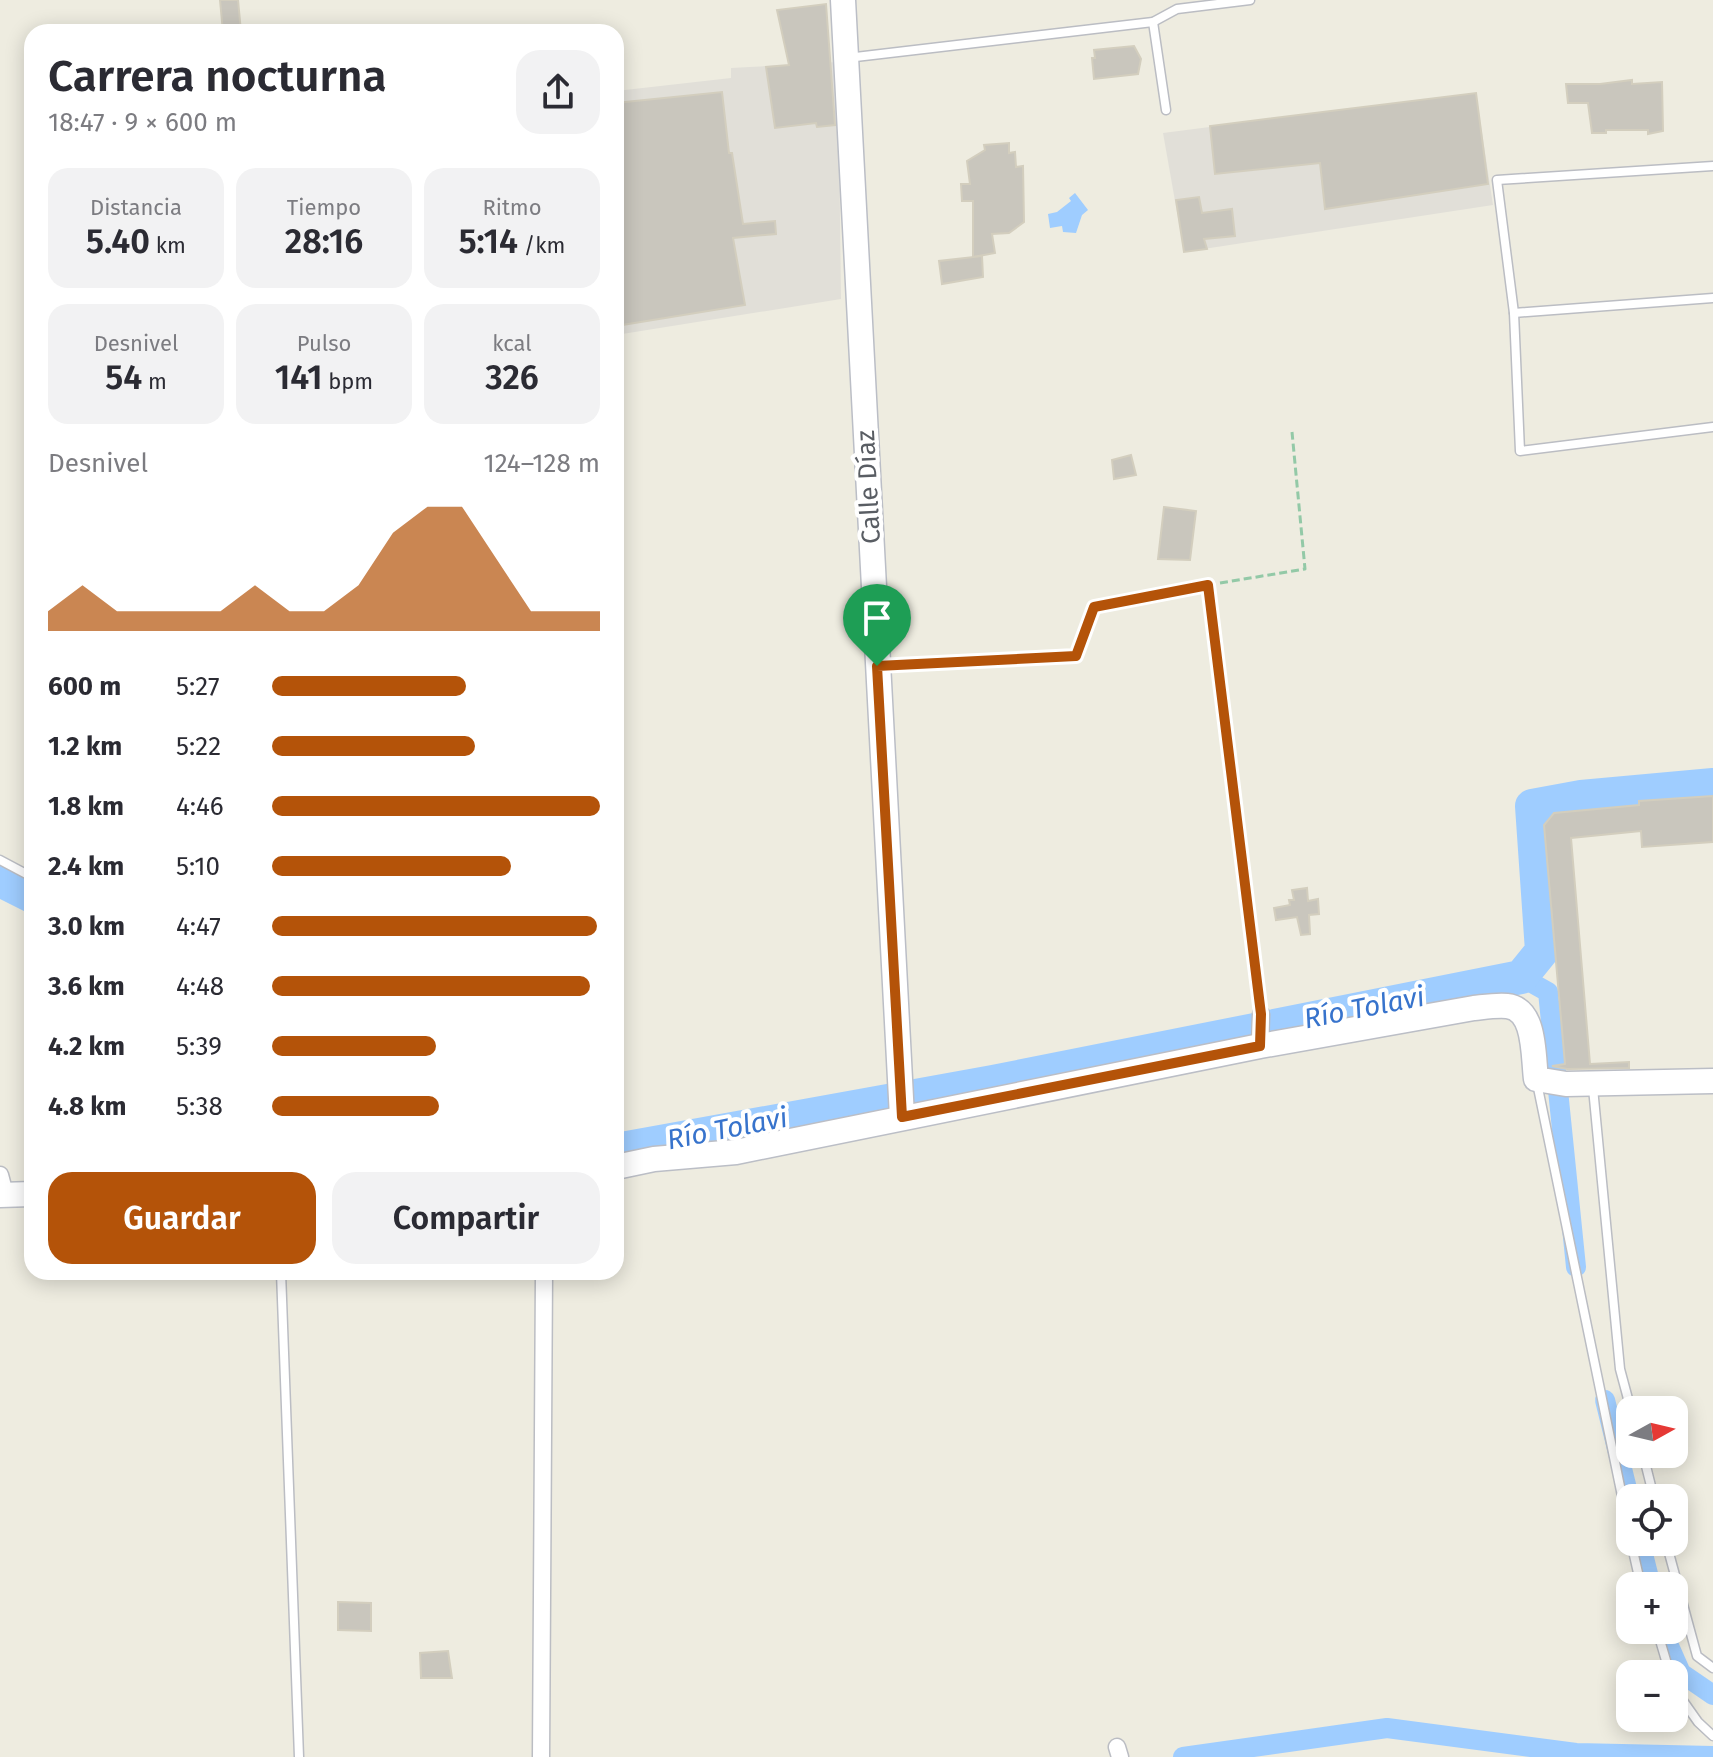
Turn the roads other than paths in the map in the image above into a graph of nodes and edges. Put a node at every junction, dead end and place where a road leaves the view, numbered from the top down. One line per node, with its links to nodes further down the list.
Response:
1 (843, 0): 4 (street, Calle Díaz)
2 (1250, 0): 3 (lane)
3 (1153, 22): 4 (lane); 5 (lane)
4 (846, 58): 10 (street, Calle Díaz)
5 (1166, 110)
6 (1713, 166): 8 (lane)
7 (1713, 298): 8 (lane)
8 (1514, 313): 9 (lane)
9 (1713, 427)
10 (877, 666): 13 (lane); 18 (street, Calle Díaz)
11 (0, 860): 12 (lane)
12 (24, 873)
13 (1261, 1014): 14 (street)
14 (1259, 1041): 15 (street); 18 (street)
15 (1549, 1081): 17 (street); 25 (lane)
16 (1713, 1081): 17 (street)
17 (1593, 1083): 24 (lane)
18 (901, 1101): 19 (street)
19 (624, 1165)
20 (2, 1188): 21 (street)
21 (24, 1192)
22 (281, 1280): 30 (lane)
23 (544, 1280): 31 (street)
24 (1627, 1396)
25 (1621, 1484)
26 (1670, 1556): 27 (lane)
27 (1713, 1668)
28 (1688, 1708): 29 (lane)
29 (1713, 1736)
30 (299, 1757)
31 (541, 1757)

